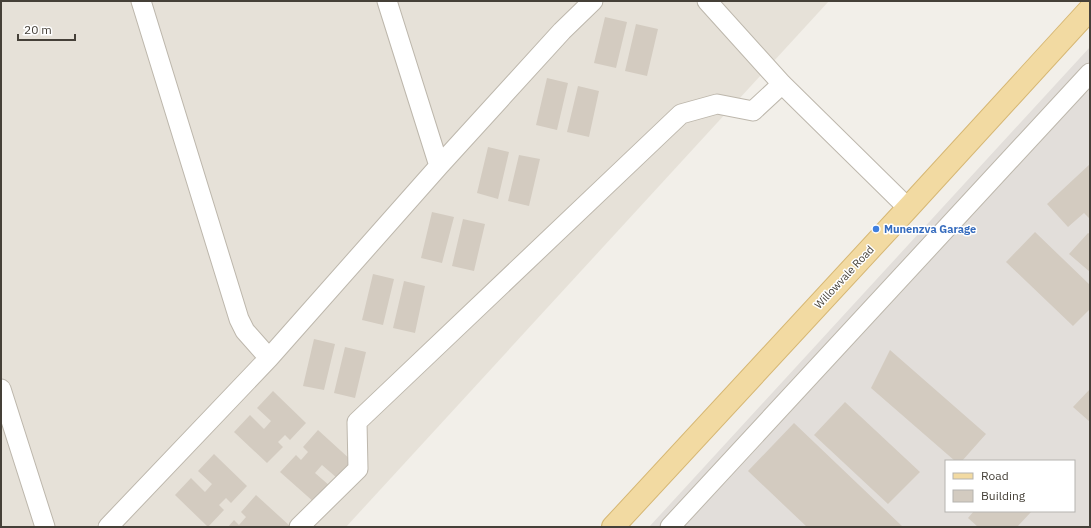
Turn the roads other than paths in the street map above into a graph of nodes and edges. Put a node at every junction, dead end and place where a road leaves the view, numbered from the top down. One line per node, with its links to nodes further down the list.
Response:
1 (141, 1): 10 (street)
2 (387, 1): 8 (street)
3 (593, 1): 8 (street)
4 (707, 1): 7 (street)
5 (1090, 9): 9 (main road, Willowvale Road)
6 (1090, 73): 16 (street)
7 (782, 84): 9 (street); 14 (street)
8 (439, 166): 10 (street)
9 (908, 208): 15 (main road, Willowvale Road)
10 (269, 358): 13 (street)
11 (1, 389): 12 (street)
12 (46, 527)
13 (108, 527)
14 (299, 527)
15 (613, 527)
16 (670, 527)

